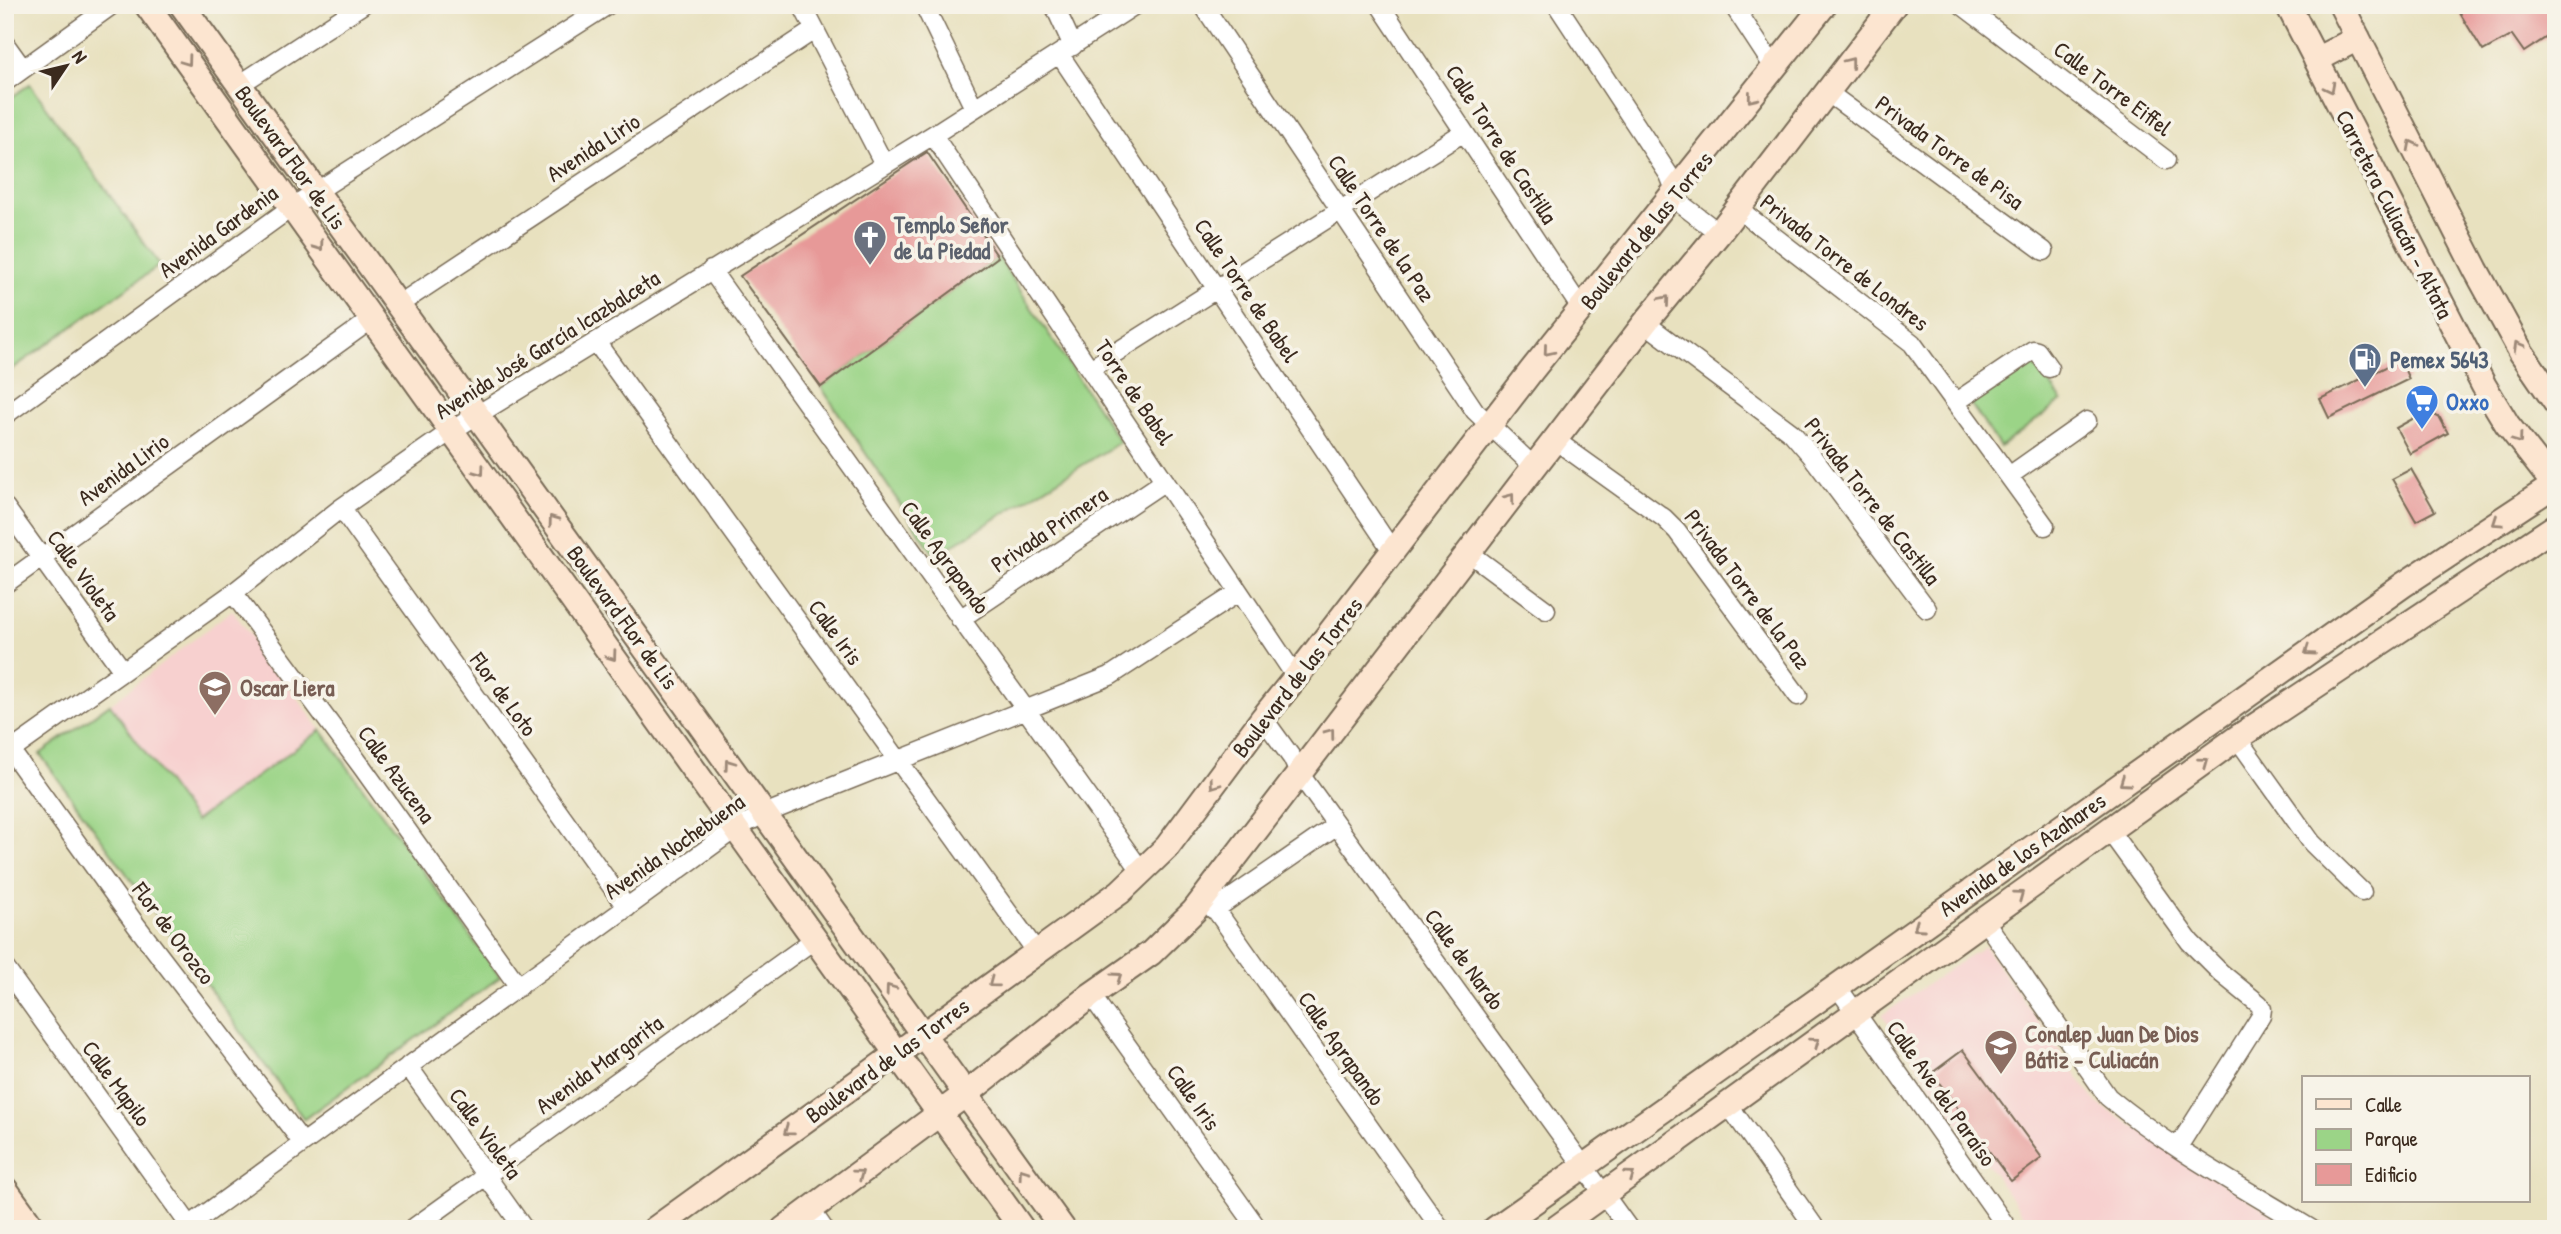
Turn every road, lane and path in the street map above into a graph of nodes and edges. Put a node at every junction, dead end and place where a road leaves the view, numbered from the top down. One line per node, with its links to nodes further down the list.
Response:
1 (112, 5): 24 (street)
2 (147, 5): 36 (street, Boulevard Flor de Lis, one-way to 36)
3 (182, 5): 27 (street, Boulevard Flor de Lis)
4 (362, 5): 27 (street)
5 (608, 5): 34 (street, Avenida Gardenia)
6 (802, 5): 19 (street)
7 (924, 5): 29 (street)
8 (1054, 5): 22 (street, Calle Torre de Babel)
9 (1135, 5): 22 (street, Avenida José García Icazbalceta)
10 (1203, 5): 38 (street, Calle Torre de la Paz)
11 (1380, 5): 30 (street, Calle Torre de Castilla)
12 (1557, 5): 35 (street)
13 (1733, 5): 25 (street)
14 (1824, 5): 25 (street, Boulevard de las Torres)
15 (1894, 5): 28 (street, one-way to 15)
16 (1962, 5): 32 (street, Calle Torre Eiffel)
17 (2288, 5): 23 (street, Carretera Culiacán - Altata)
18 (2341, 5): 20 (street, Carretera Culiacán - Altata)
19 (814, 30): 33 (street); 43 (street, Avenida Lirio)
20 (2358, 38): 23 (street); 51 (street, Carretera Culiacán - Altata, one-way to 20)
21 (5, 44): 24 (street)
22 (1067, 51): 29 (street, Avenida José García Icazbalceta); 42 (street, Calle Torre de Babel)
23 (2316, 60): 61 (street, Carretera Culiacán - Altata, one-way to 61)
24 (23, 69): 26 (street)
25 (1775, 69): 35 (street, Boulevard de las Torres, one-way to 35)
26 (5, 82)
27 (239, 85): 34 (street, Boulevard Flor de Lis)
28 (1828, 92): 37 (street); 40 (street, Privada Torre de Pisa)
29 (974, 108): 31 (street, Avenida José García Icazbalceta)
30 (1464, 132): 38 (street); 44 (street, Calle Torre de Castilla)
31 (933, 135): 33 (street, Avenida José García Icazbalceta); 49 (street, Torre de Babel)
32 (2166, 160)
33 (884, 164): 41 (street, Avenida José García Icazbalceta)
34 (317, 192): 36 (street, Avenida Gardenia); 43 (street, Boulevard Flor de Lis)
35 (1675, 193): 39 (street); 44 (street, Boulevard de las Torres)
36 (292, 207): 45 (street, Boulevard Flor de Lis, one-way to 45); 52 (street, Avenida Gardenia)
37 (1737, 208): 39 (street); 50 (street, Privada Torre de Londres)
38 (1340, 210): 42 (street); 55 (street, Calle Torre de la Paz)
39 (1719, 233): 46 (street, one-way to 39)
40 (2044, 251)
41 (711, 270): 47 (street, Avenida José García Icazbalceta); 74 (street, Calle Agrapando)
42 (1216, 288): 49 (street); 66 (street, Calle Torre de Babel)
43 (398, 305): 53 (street, Boulevard Flor de Lis)
44 (1582, 310): 55 (street, Boulevard de las Torres, one-way to 55)
45 (372, 319): 56 (street, Boulevard Flor de Lis); 68 (street, Avenida Lirio)
46 (1645, 323): 57 (street); 72 (street, Privada Torre de Castilla)
47 (596, 342): 53 (street, Avenida José García Icazbalceta); 82 (street, Calle Iris)
48 (2049, 368): 50 (street)
49 (1090, 369): 60 (street, Torre de Babel)
50 (1956, 402): 59 (street, Privada Torre de Londres)
51 (2556, 403)
52 (5, 415)
53 (477, 415): 56 (street, Avenida José García Icazbalceta); 84 (street, Boulevard Flor de Lis, one-way to 53)
54 (2087, 421): 59 (street)
55 (1490, 427): 58 (street, Calle Torre de la Paz); 66 (street, Boulevard de las Torres)
56 (452, 431): 63 (street, Avenida José García Icazbalceta); 86 (street, Boulevard Flor de Lis, one-way to 86)
57 (1555, 440): 58 (street); 77 (street, Privada Torre de la Paz)
58 (1534, 467): 67 (street, one-way to 58)
59 (2009, 476): 64 (street, Privada Torre de Londres)
60 (1165, 481): 70 (street, Torre de Babel); 74 (street, Privada Primera)
61 (2555, 485): 96 (street, Avenida de los Azahares, one-way to 96)
62 (5, 507): 68 (street, Calle Violeta)
63 (341, 508): 71 (street, Avenida José García Icazbalceta); 91 (street, Flor de Loto)
64 (2045, 526)
65 (2556, 526): 80 (street, Avenida de los Azahares)
66 (1393, 552): 76 (street, Boulevard de las Torres)
67 (1468, 552): 73 (street); 83 (street, one-way to 67)
68 (42, 558): 69 (street, Avenida Lirio); 75 (street, Calle Violeta)
69 (5, 584)
70 (1239, 592): 76 (street, Torre de Babel); 78 (street, Avenida Nochebuena)
71 (233, 593): 75 (street, Avenida José García Icazbalceta); 97 (street, Calle Azucena)
72 (1927, 609)
73 (1546, 610)
74 (960, 619): 78 (street, Calle Agrapando)
75 (123, 671): 81 (street, Avenida José García Icazbalceta)
76 (1297, 677): 79 (street, Boulevard de las Torres)
77 (1798, 696)
78 (1026, 710): 82 (street, Avenida Nochebuena); 88 (street, Calle Agrapando)
79 (1263, 718): 83 (street, Calle de Nardo); 88 (street, Boulevard de las Torres, one-way to 88)
80 (2237, 738): 87 (street, Avenida de los Azahares, one-way to 80); 89 (street)
81 (8, 753): 106 (street, Flor de Orozco)
82 (898, 760): 84 (street, Avenida Nochebuena); 94 (street, Calle Iris)
83 (1299, 774): 85 (street, Calle de Nardo); 90 (street)
84 (764, 814): 86 (street, Avenida Nochebuena); 100 (street, Boulevard Flor de Lis, one-way to 84)
85 (1337, 825): 90 (street); 108 (street, Calle de Nardo)
86 (736, 828): 91 (street, Avenida Nochebuena); 93 (street, Boulevard Flor de Lis)
87 (2109, 830): 92 (street, Avenida de los Azahares, one-way to 87); 107 (street)
88 (1142, 872): 94 (street, Boulevard de las Torres)
89 (2362, 892)
90 (1210, 903): 98 (street, one-way to 90); 122 (street, Calle Agrapando)
91 (627, 908): 97 (street, Avenida Nochebuena)
92 (1984, 920): 99 (street, Avenida de los Azahares); 107 (street)
93 (815, 939): 101 (street, Boulevard Flor de Lis); 109 (street, Avenida Margarita)
94 (1036, 951): 100 (street, Boulevard de las Torres, one-way to 100)
95 (5, 968): 113 (street, Calle Mapilo)
96 (1836, 985): 99 (street, Calle Ave del Paraíso); 108 (street, Avenida de los Azahares)
97 (519, 987): 102 (street, Avenida Nochebuena)
98 (1091, 995): 103 (street); 121 (street, Calle Iris)
99 (1856, 1012): 104 (street, Avenida de los Azahares, one-way to 99); 127 (street, Calle Ave del Paraíso)
100 (924, 1035): 101 (street, Boulevard de las Torres); 103 (street, Boulevard Flor de Lis)
101 (897, 1053): 105 (street, Boulevard Flor de Lis); 117 (street, Boulevard de las Torres, one-way to 117)
102 (408, 1066): 106 (street, Avenida Nochebuena); 109 (street, Calle Violeta)
103 (966, 1094): 105 (street); 120 (street, Boulevard Flor de Lis, one-way to 103)
104 (1728, 1104): 111 (street, Avenida de los Azahares, one-way to 104); 126 (street)
105 (940, 1114): 112 (street, one-way to 105); 119 (street, Boulevard Flor de Lis)
106 (302, 1142): 113 (street, Avenida Nochebuena)
107 (2178, 1147): 128 (street)
108 (1584, 1164): 111 (street, Calle de Nardo); 123 (street, Avenida de los Azahares)
109 (486, 1175): 115 (street, Avenida Margarita); 116 (street, Calle Violeta)
110 (5, 1189): 114 (street)
111 (1604, 1193): 124 (street, Avenida de los Azahares); 125 (street, Calle de Nardo)
112 (817, 1219): 118 (street)
113 (188, 1227)
114 (34, 1229)
115 (412, 1229)
116 (524, 1229)
117 (655, 1229)
118 (784, 1229)
119 (1022, 1229)
120 (1063, 1229)
121 (1258, 1229)
122 (1441, 1229)
123 (1494, 1229)
124 (1555, 1229)
125 (1629, 1229)
126 (1816, 1229)
127 (2008, 1229)
128 (2311, 1229)

